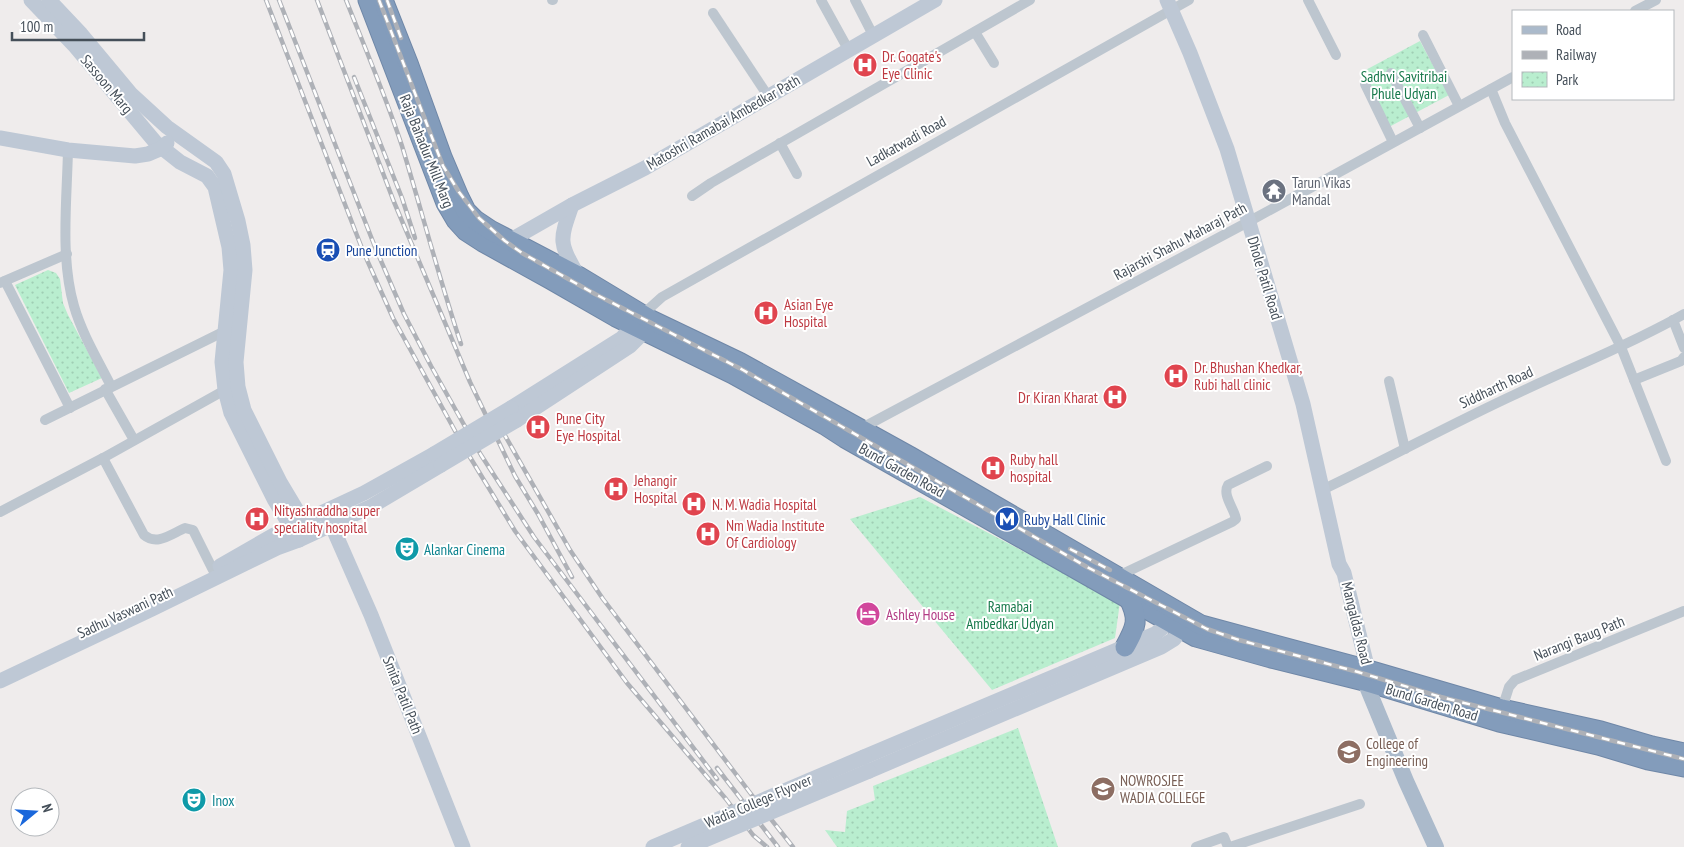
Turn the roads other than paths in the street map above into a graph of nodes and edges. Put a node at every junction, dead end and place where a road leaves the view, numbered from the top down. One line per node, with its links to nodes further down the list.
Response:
1 (30, 0): 27 (main road, Sassoon Marg)
2 (49, 0): 27 (main road, Sassoon Marg)
3 (368, 0): 46 (highway, Raja Bahadur Mill Marg)
4 (383, 0): 40 (highway, Raja Bahadur Mill Marg)
5 (820, 0): 19 (street)
6 (855, 0): 17 (street)
7 (934, 0): 13 (main road, Matoshri Ramabai Ambedkar Path)
8 (1030, 0): 16 (street)
9 (1189, 0): 12 (street, Ladkatwadi Road)
10 (1308, 0): 20 (street)
11 (1656, 0): 14 (street)
12 (1169, 4): 39 (main road, Dhole Patil Road); 46 (street, Ladkatwadi Road)
13 (915, 5): 17 (main road, Matoshri Ramabai Ambedkar Path)
14 (1637, 10)
15 (713, 13): 26 (street)
16 (975, 32): 21 (street); 33 (street)
17 (873, 35): 19 (main road, Matoshri Ramabai Ambedkar Path)
18 (1423, 35): 28 (street)
19 (848, 49): 26 (main road, Matoshri Ramabai Ambedkar Path)
20 (1336, 55)
21 (994, 63)
22 (1391, 73): 29 (street)
23 (1512, 78): 25 (street, Rajarshi Shahu Maharaj Path)
24 (1365, 84): 32 (street)
25 (1491, 89): 28 (street, Rajarshi Shahu Maharaj Path); 48 (street)
26 (768, 96): 38 (main road, Matoshri Ramabai Ambedkar Path)
27 (128, 100): 30 (main road, Sassoon Marg); 34 (main road, Sassoon Marg)
28 (1460, 106): 29 (street, Rajarshi Shahu Maharaj Path)
29 (1420, 128): 32 (street, Rajarshi Shahu Maharaj Path)
30 (177, 133): 34 (main road); 66 (main road, Sassoon Marg)
31 (0, 138): 35 (main road)
32 (1393, 142): 39 (street, Rajarshi Shahu Maharaj Path)
33 (780, 143): 36 (street); 37 (street)
34 (162, 148): 35 (main road); 47 (main road, Sassoon Marg)
35 (68, 150): 41 (street)
36 (797, 174)
37 (692, 196)
38 (572, 205): 40 (main road, Matoshri Ramabai Ambedkar Path); 42 (main road)
39 (1248, 222): 57 (street, Rajarshi Shahu Maharaj Path); 63 (main road, Dhole Patil Road)
40 (509, 241): 42 (highway, Raja Bahadur Mill Marg)
41 (66, 254): 43 (street); 53 (street)
42 (578, 276): 46 (highway, Raja Bahadur Mill Marg)
43 (2, 282): 55 (street)
44 (1684, 314): 45 (street, Siddharth Road)
45 (1673, 320): 48 (street, Siddharth Road); 49 (street)
46 (642, 323): 57 (highway, Bund Garden Road); 65 (main road, bridge); 70 (highway, Bund Garden Road)
47 (225, 331): 53 (street); 54 (main road, Sassoon Marg)
48 (1621, 347): 51 (street); 59 (street, Siddharth Road)
49 (1684, 348)
50 (1684, 357): 51 (street)
51 (1634, 380): 61 (street)
52 (1389, 381): 59 (street)
53 (108, 387): 55 (street); 58 (street)
54 (225, 390): 58 (street); 66 (main road, Sassoon Marg)
55 (70, 408): 56 (street)
56 (45, 420)
57 (860, 429): 70 (highway, Bund Garden Road)
58 (134, 440): 60 (street)
59 (1404, 449): 63 (street, Siddharth Road)
60 (103, 458): 64 (street); 69 (street)
61 (1666, 461)
62 (1267, 466): 70 (street)
63 (1322, 490): 68 (main road, Dhole Patil Road)
64 (0, 512)
65 (329, 518): 66 (main road, Sadhu Vaswani Path); 67 (main road); 83 (main road, Smita Patil Path)
66 (297, 524): 67 (main road); 69 (main road, Sadhu Vaswani Path)
67 (305, 537): 77 (main road)
68 (1340, 564): 76 (main road, Mangaldas Road)
69 (214, 570): 75 (main road, Sadhu Vaswani Path)
70 (1113, 581): 71 (highway, Bund Garden Road); 73 (highway, Bund Garden Road)
71 (1128, 598): 73 (highway, Bund Garden Road); 74 (highway)
72 (1684, 611): 78 (street, Narangi Baug Path)
73 (1178, 619): 74 (main road); 76 (highway, Bund Garden Road); 80 (main road)
74 (1125, 647): 80 (main road)
75 (0, 671)
76 (1367, 676): 78 (highway, Bund Garden Road); 81 (highway, Bund Garden Road); 88 (main road, Mangaldas Road); 89 (main road, Mangaldas Road)
77 (0, 681)
78 (1502, 709): 79 (highway, Bund Garden Road)
79 (1684, 753)
80 (866, 764): 84 (main road, Wadia College Flyover, bridge); 85 (main road, Wadia College Flyover, bridge)
81 (1684, 767)
82 (1360, 804): 87 (street)
83 (463, 847)
84 (653, 847)
85 (688, 847)
86 (1196, 847): 87 (street)
87 (1229, 847)
88 (1436, 847)
89 (1447, 847)

